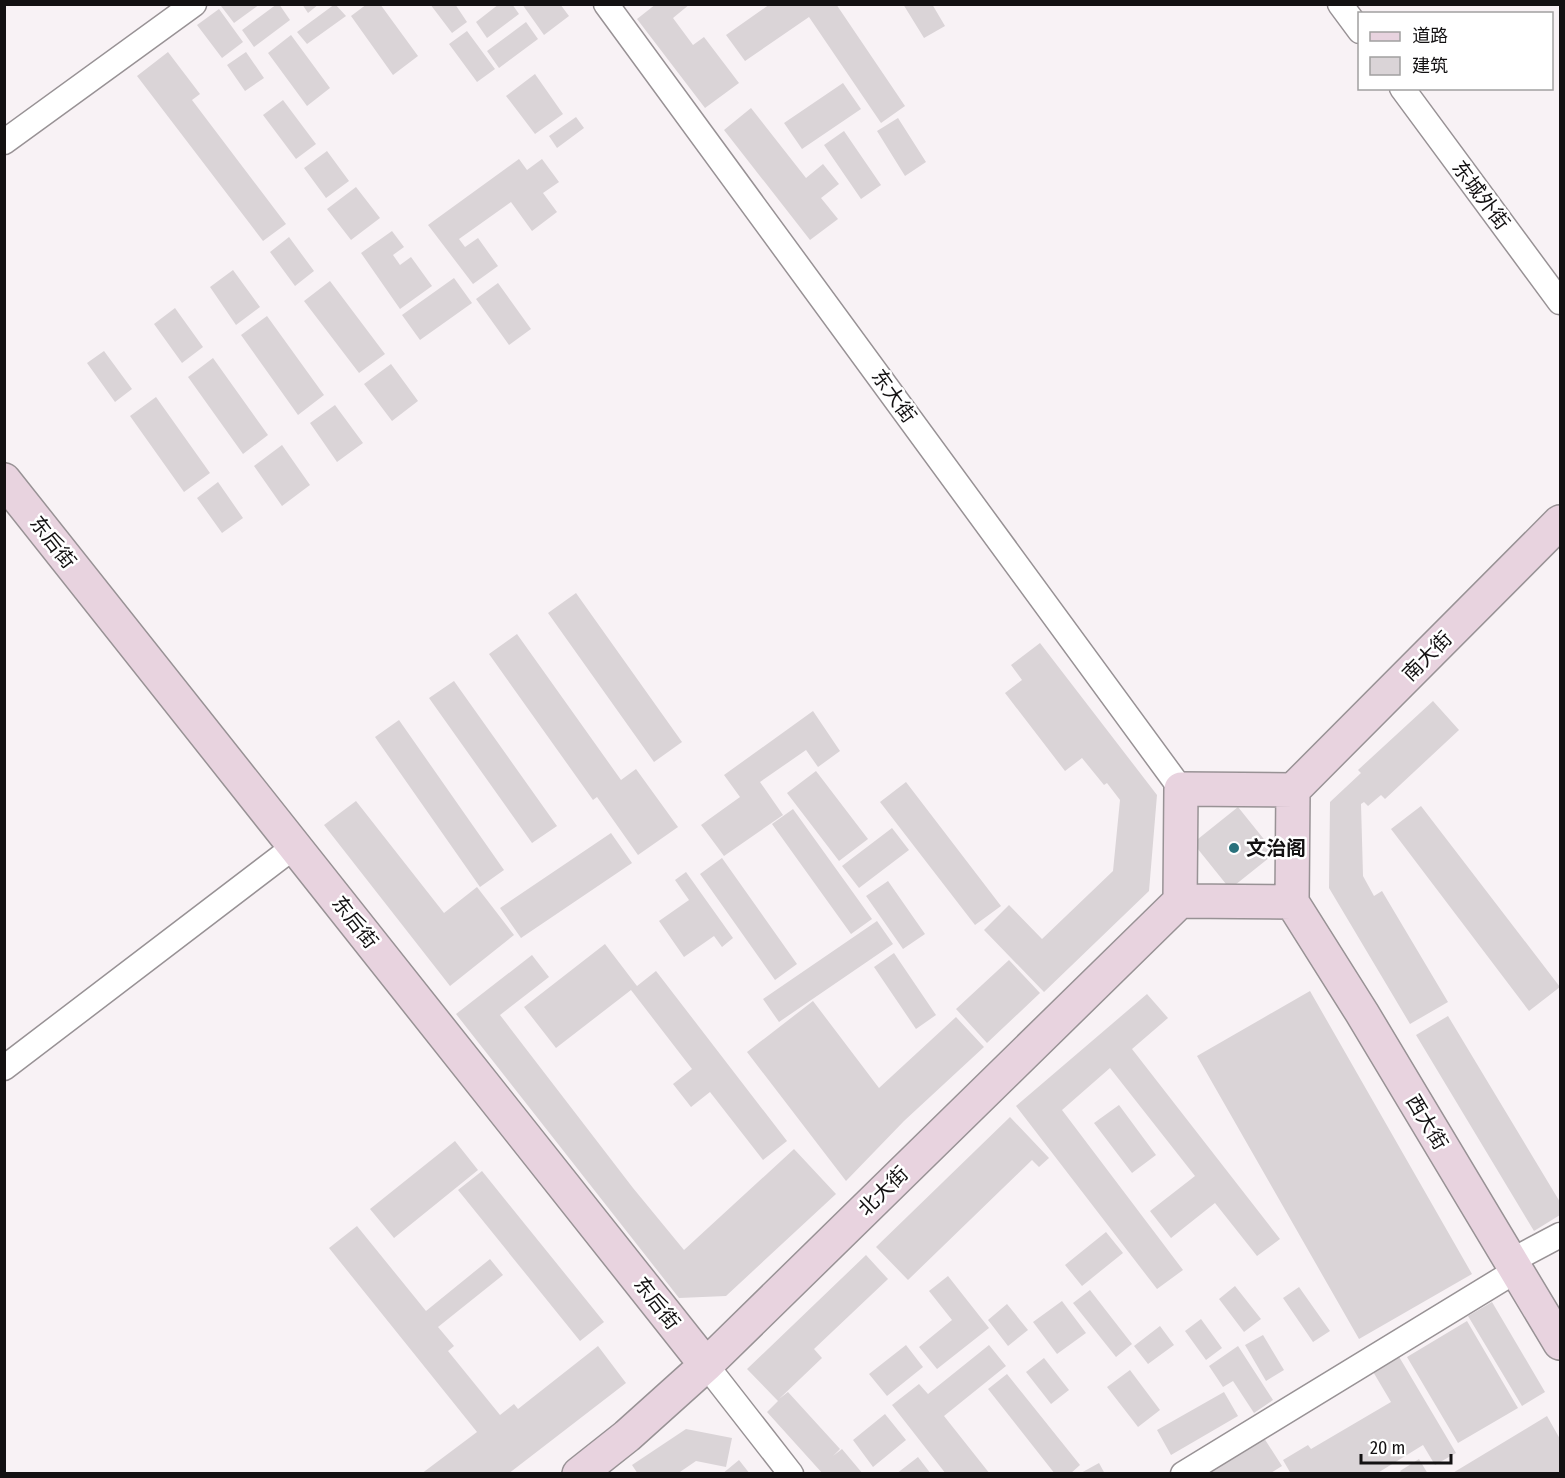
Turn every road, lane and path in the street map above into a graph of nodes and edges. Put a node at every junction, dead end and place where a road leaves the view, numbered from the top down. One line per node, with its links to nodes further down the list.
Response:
1 (194, 4): 6 (street)
2 (606, 4): 10 (street, 东大街)
3 (1340, 4): 4 (street)
4 (1358, 30)
5 (1403, 90): 7 (street, 东城外街)
6 (4, 142)
7 (1560, 302)
8 (4, 480): 12 (street, 东后街)
9 (1560, 522): 11 (street, 南大街)
10 (1181, 789): 11 (street); 13 (street)
11 (1293, 790): 14 (street)
12 (295, 846): 15 (street); 19 (street, 东后街)
13 (1180, 901): 14 (street); 19 (street, 北大街)
14 (1292, 902): 17 (street, 西大街)
15 (4, 1068)
16 (1560, 1235): 17 (street)
17 (1514, 1266): 18 (street, 西大街); 22 (street)
18 (1560, 1343)
19 (706, 1365): 20 (street, 北大街); 21 (street)
20 (579, 1473)
21 (791, 1473)
22 (1183, 1473)

